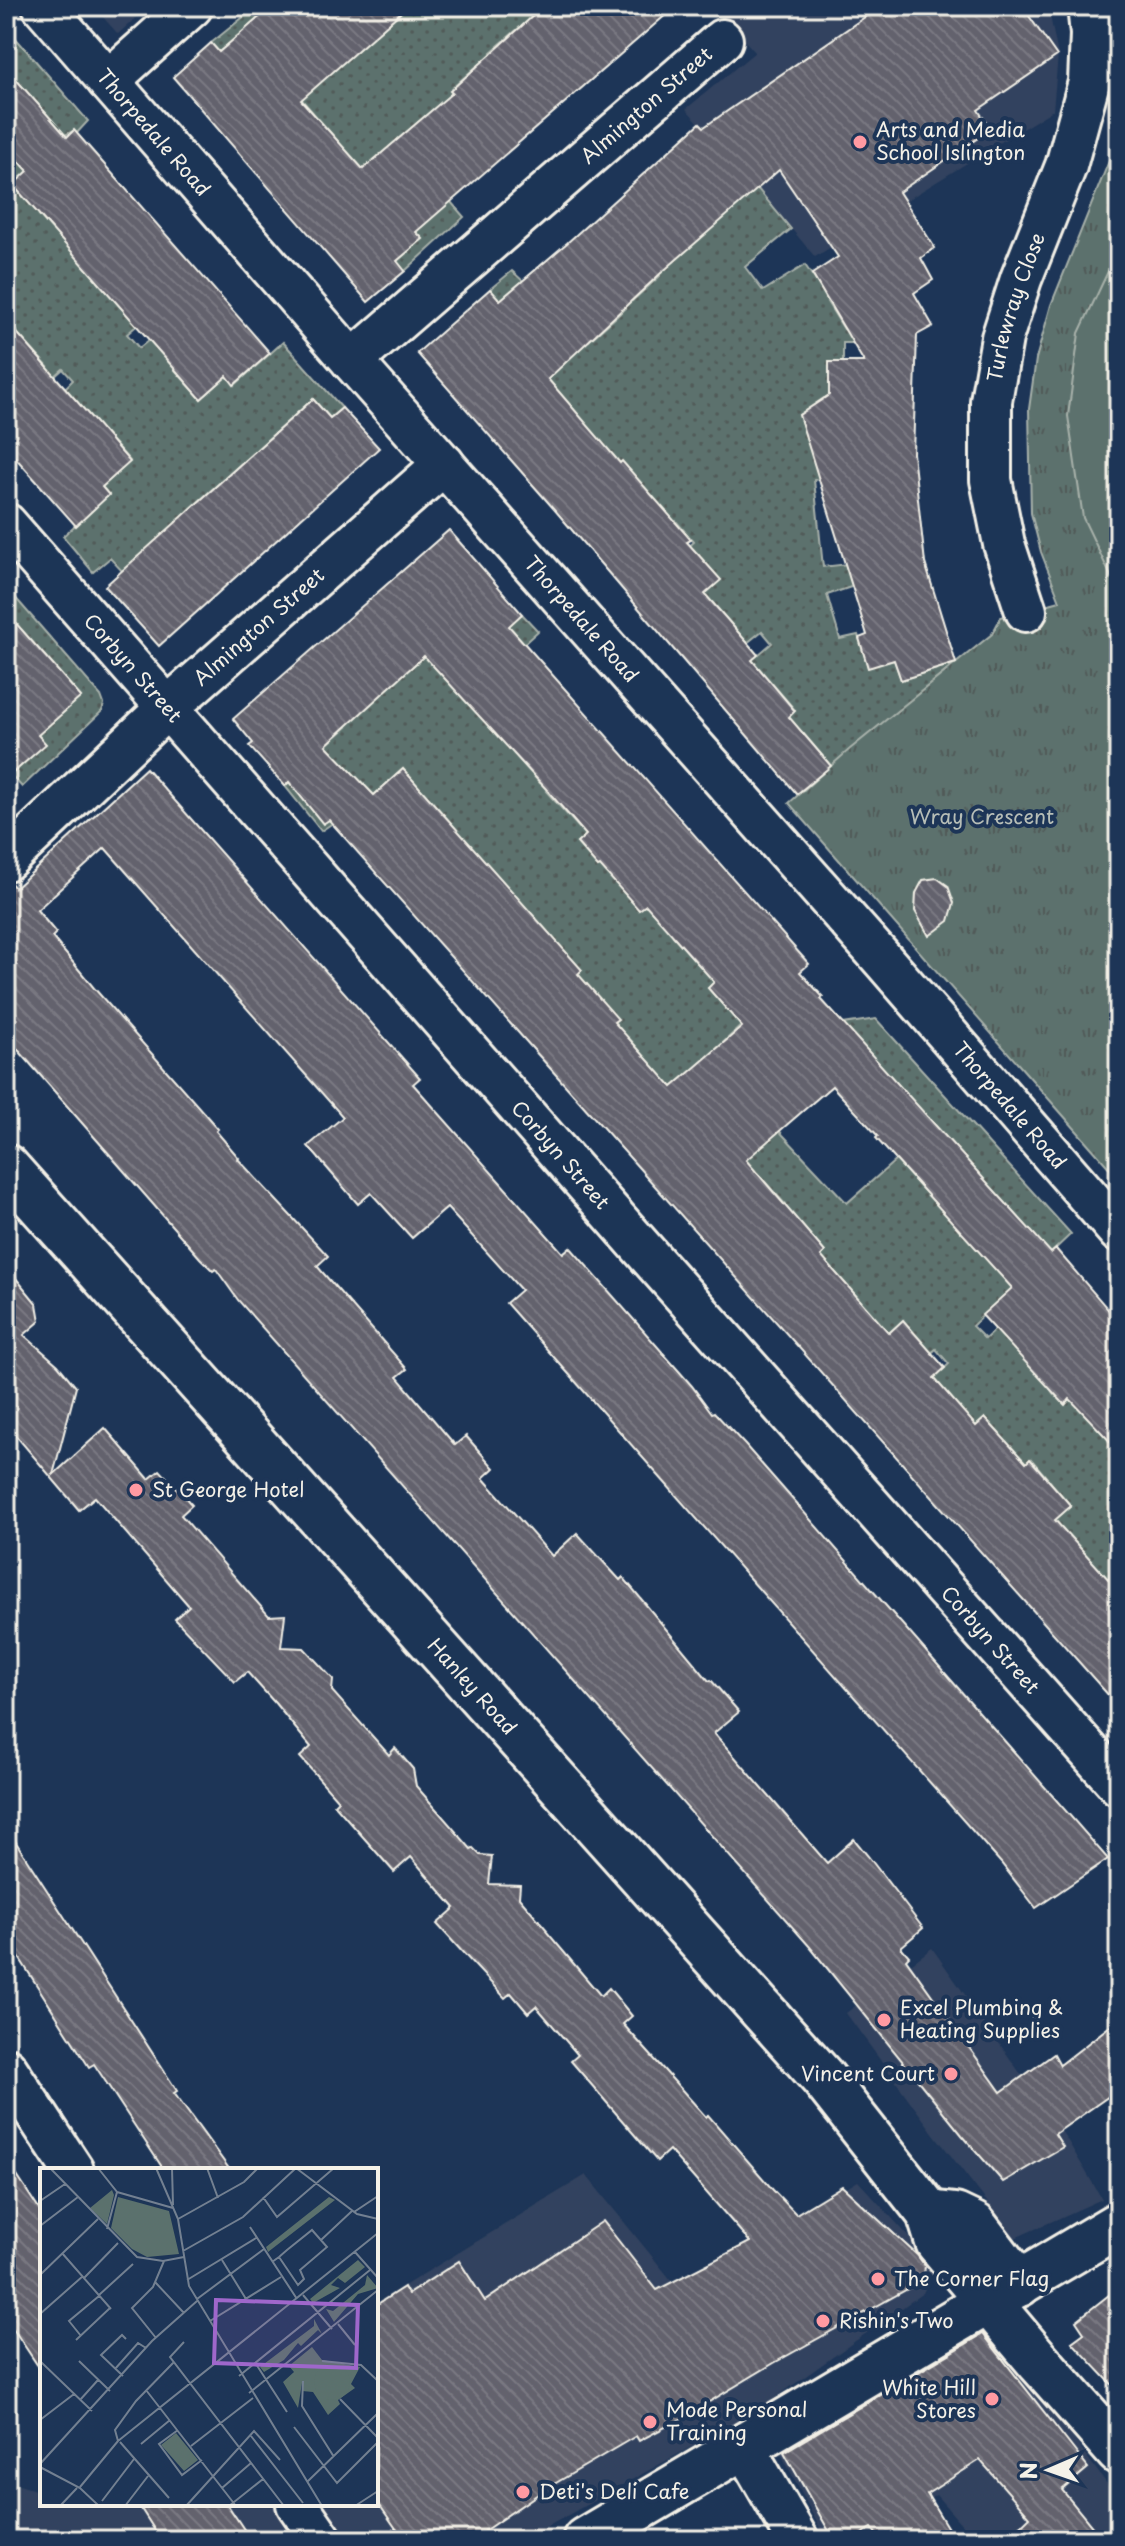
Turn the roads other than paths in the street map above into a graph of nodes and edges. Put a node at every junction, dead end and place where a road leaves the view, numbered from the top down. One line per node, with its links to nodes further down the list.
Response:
1 (43, 6): 5 (street, Thorpedale Road)
2 (192, 6): 5 (street)
3 (1088, 6): 9 (street, Turlewray Close)
4 (722, 40): 6 (street, Almington Street)
5 (108, 81): 6 (street, Thorpedale Road)
6 (352, 361): 7 (street, Thorpedale Road)
7 (444, 464): 10 (street, Almington Street); 13 (street, Thorpedale Road)
8 (6, 524): 10 (street, Corbyn Street)
9 (1026, 611)
10 (167, 708): 11 (street, Almington Street); 14 (street, Corbyn Street)
11 (6, 860)
12 (6, 1167): 18 (street, Hanley Road)
13 (1119, 1232)
14 (1119, 1785)
15 (6, 2068): 16 (street)
16 (72, 2168)
17 (1119, 2224): 18 (street)
18 (1004, 2293): 19 (street); 20 (street, Hanley Road)
19 (743, 2445): 23 (street); 24 (street)
20 (1119, 2452)
21 (298, 2506): 22 (street)
22 (322, 2540)
23 (585, 2540)
24 (798, 2540)

